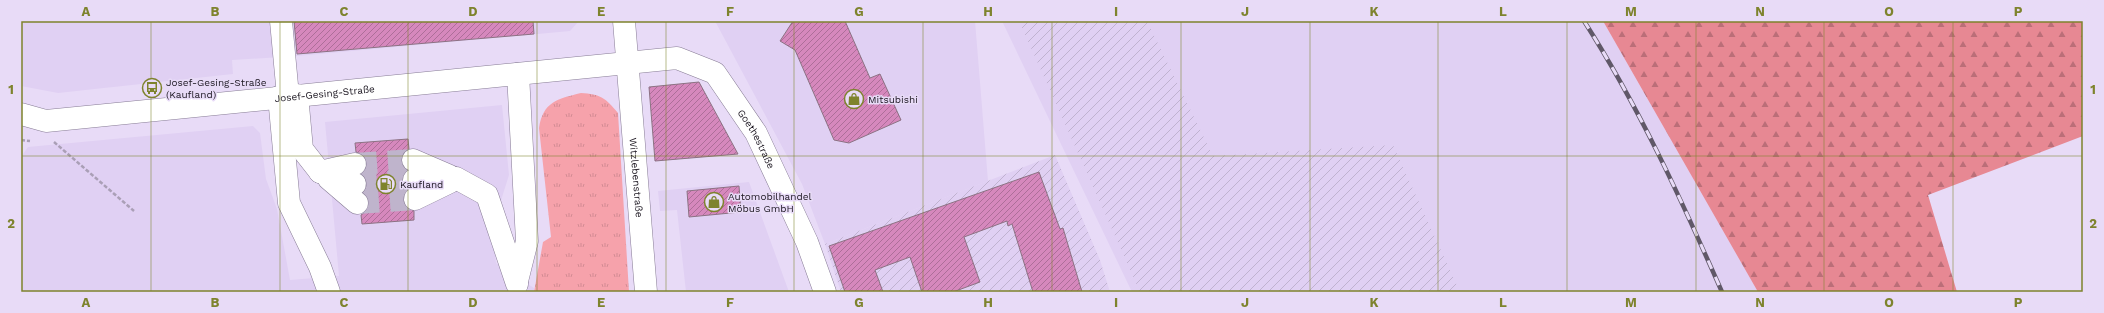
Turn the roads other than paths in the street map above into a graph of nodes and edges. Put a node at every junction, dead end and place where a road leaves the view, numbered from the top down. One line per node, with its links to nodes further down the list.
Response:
1 (281, 21): 5 (street)
2 (624, 21): 3 (street, Witzlebenstraße)
3 (628, 62): 4 (street, Josef-Gesing-Straße); 11 (street, Witzlebenstraße); 12 (street, Goethestraße)
4 (518, 74): 5 (street, Josef-Gesing-Straße); 9 (street)
5 (288, 96): 6 (street, Josef-Gesing-Straße); 8 (street); 10 (street)
6 (21, 114)
7 (414, 180): 9 (street)
8 (356, 183)
9 (517, 287)
10 (329, 292)
11 (646, 292)
12 (825, 292)

